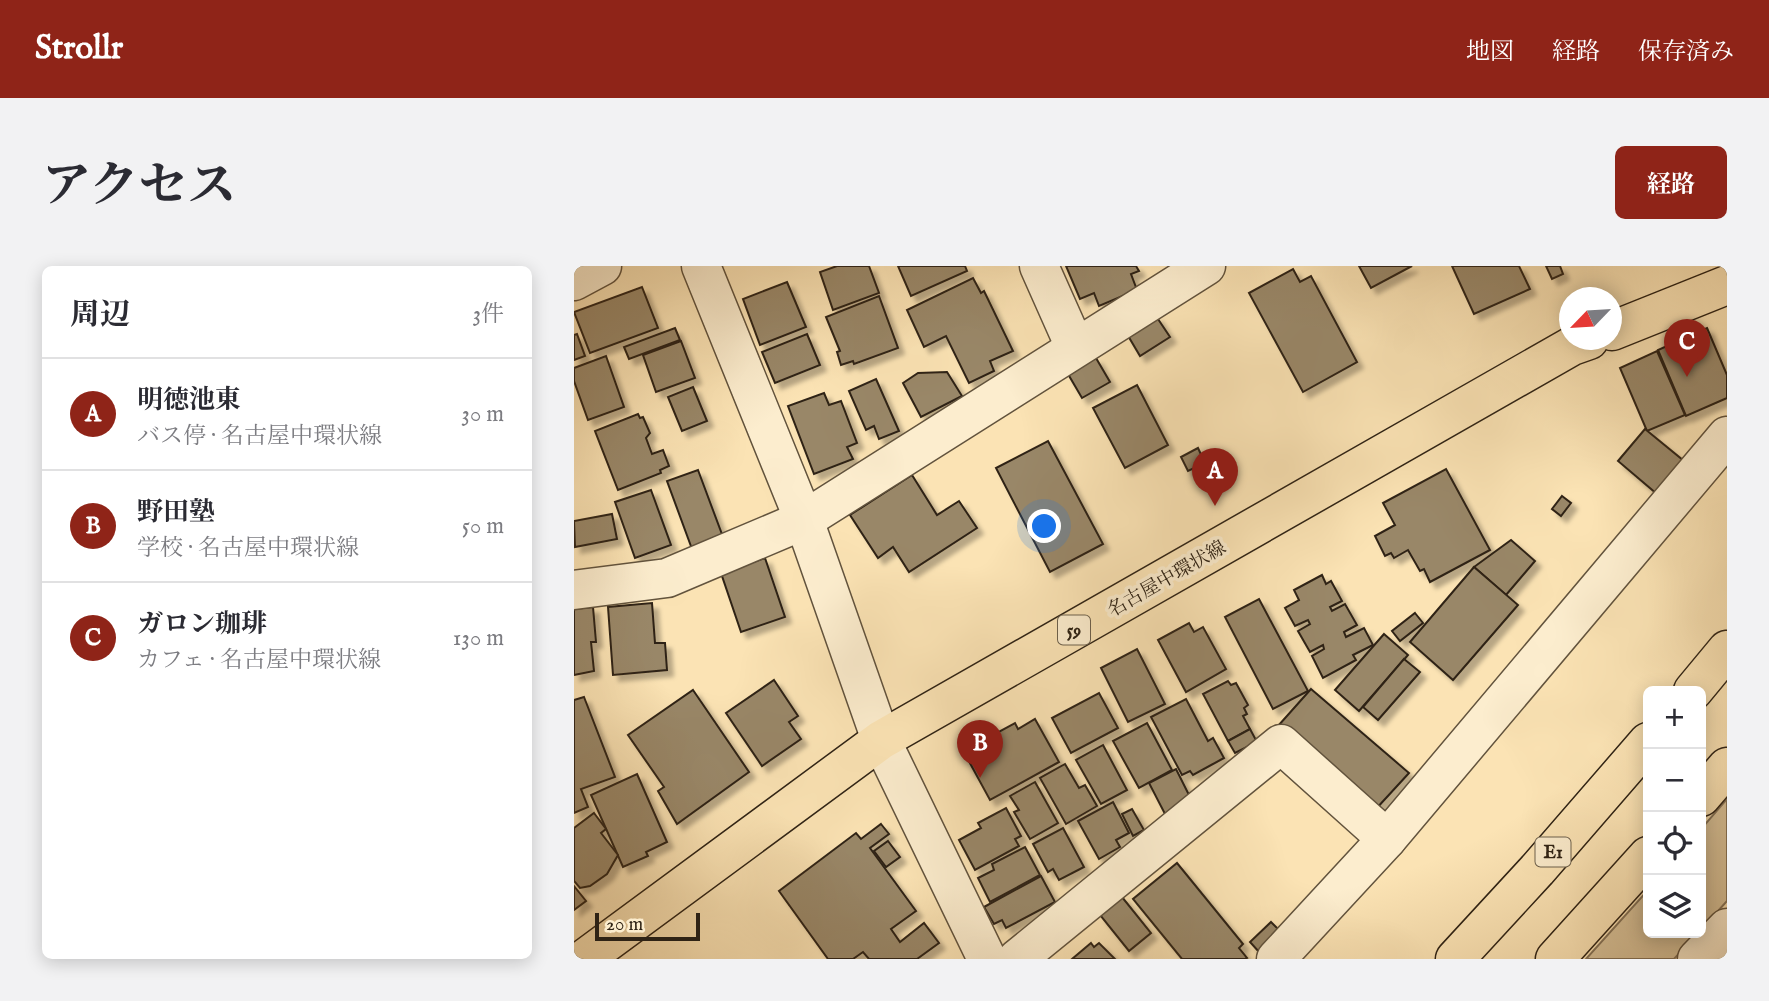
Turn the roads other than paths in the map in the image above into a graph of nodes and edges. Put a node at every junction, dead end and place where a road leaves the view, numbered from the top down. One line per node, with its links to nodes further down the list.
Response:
1 (602, 266): 5 (street)
2 (701, 266): 11 (street)
3 (1039, 266): 8 (street)
4 (1206, 266): 8 (street)
5 (574, 281)
6 (1727, 285): 7 (main road)
7 (1622, 327)
8 (1075, 347): 11 (street)
9 (1565, 350): 15 (main road, 名古屋中環状線 / 59)
10 (1727, 436): 19 (street)
11 (804, 520): 12 (street); 15 (street)
12 (574, 590)
13 (1727, 650): 14 (main road)
14 (1697, 686)
15 (881, 740): 22 (main road, 名古屋中環状線 / 59); 23 (street)
16 (1643, 748): 26 (main road, E1)
17 (1727, 767): 18 (main road)
18 (1706, 791)
19 (1387, 839): 24 (street); 25 (street)
20 (1643, 862): 27 (main road)
21 (1727, 928): 28 (street)
22 (584, 959)
23 (987, 959)
24 (1017, 959)
25 (1276, 959)
26 (1455, 959)
27 (1555, 959)
28 (1697, 959)

